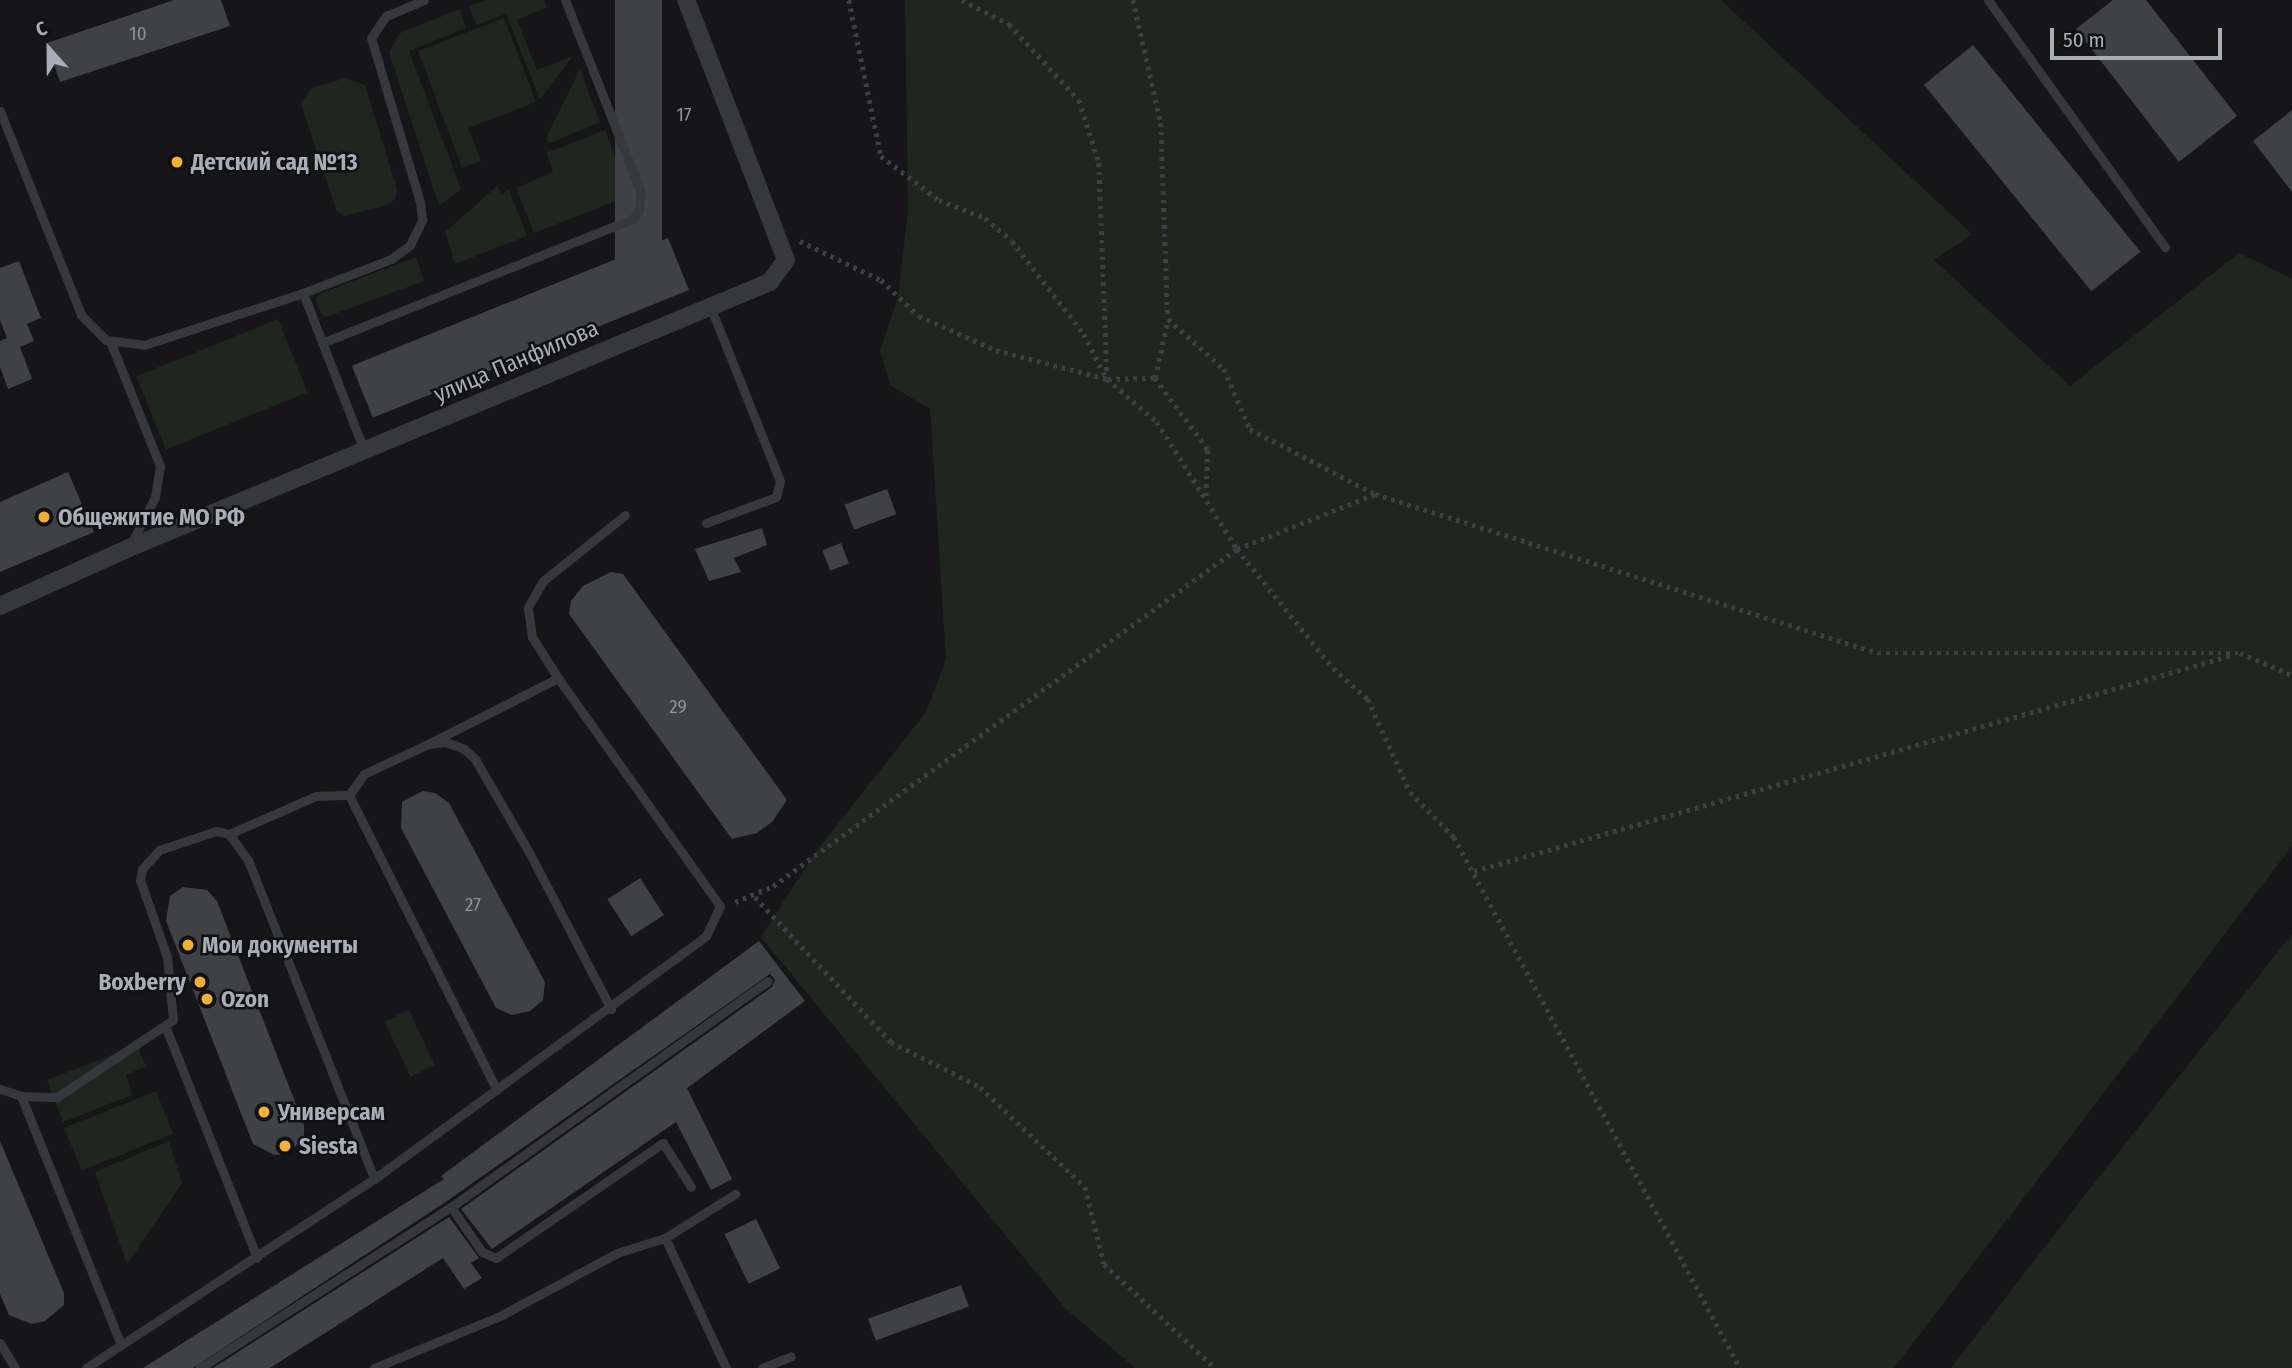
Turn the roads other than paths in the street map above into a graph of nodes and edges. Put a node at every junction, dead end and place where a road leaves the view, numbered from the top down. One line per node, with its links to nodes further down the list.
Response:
1 (424, 0): 7 (lane)
2 (565, 0): 10 (lane)
3 (686, 0): 8 (street, улица Панфилова)
4 (1988, 0): 6 (lane)
5 (0, 111): 9 (lane)
6 (2165, 247)
7 (303, 293): 9 (lane); 10 (lane)
8 (710, 306): 11 (street, улица Панфилова); 13 (lane)
9 (110, 341): 14 (lane)
10 (322, 343): 11 (lane)
11 (364, 450): 14 (street, улица Панфилова)
12 (625, 515): 16 (lane)
13 (706, 523)
14 (129, 548): 15 (street, улица Панфилова)
15 (0, 606)
16 (558, 678): 17 (lane); 21 (lane)
17 (428, 744): 18 (lane); 21 (lane)
18 (349, 796): 19 (lane); 24 (lane)
19 (229, 834): 22 (lane); 26 (lane)
20 (768, 981): 29 (lane)
21 (611, 1009): 24 (lane)
22 (166, 1028): 25 (lane); 31 (lane)
23 (0, 1089): 25 (lane)
24 (497, 1090): 26 (lane)
25 (20, 1096): 33 (lane)
26 (374, 1178): 31 (lane)
27 (691, 1187): 29 (lane)
28 (735, 1194): 30 (lane)
29 (451, 1207): 37 (lane)
30 (665, 1238): 38 (lane); 39 (lane)
31 (257, 1258): 33 (lane)
32 (0, 1343): 35 (lane)
33 (121, 1345): 36 (lane)
34 (791, 1356): 40 (lane)
35 (15, 1368)
36 (86, 1368)
37 (201, 1368)
38 (374, 1368)
39 (726, 1368)
40 (762, 1368)

